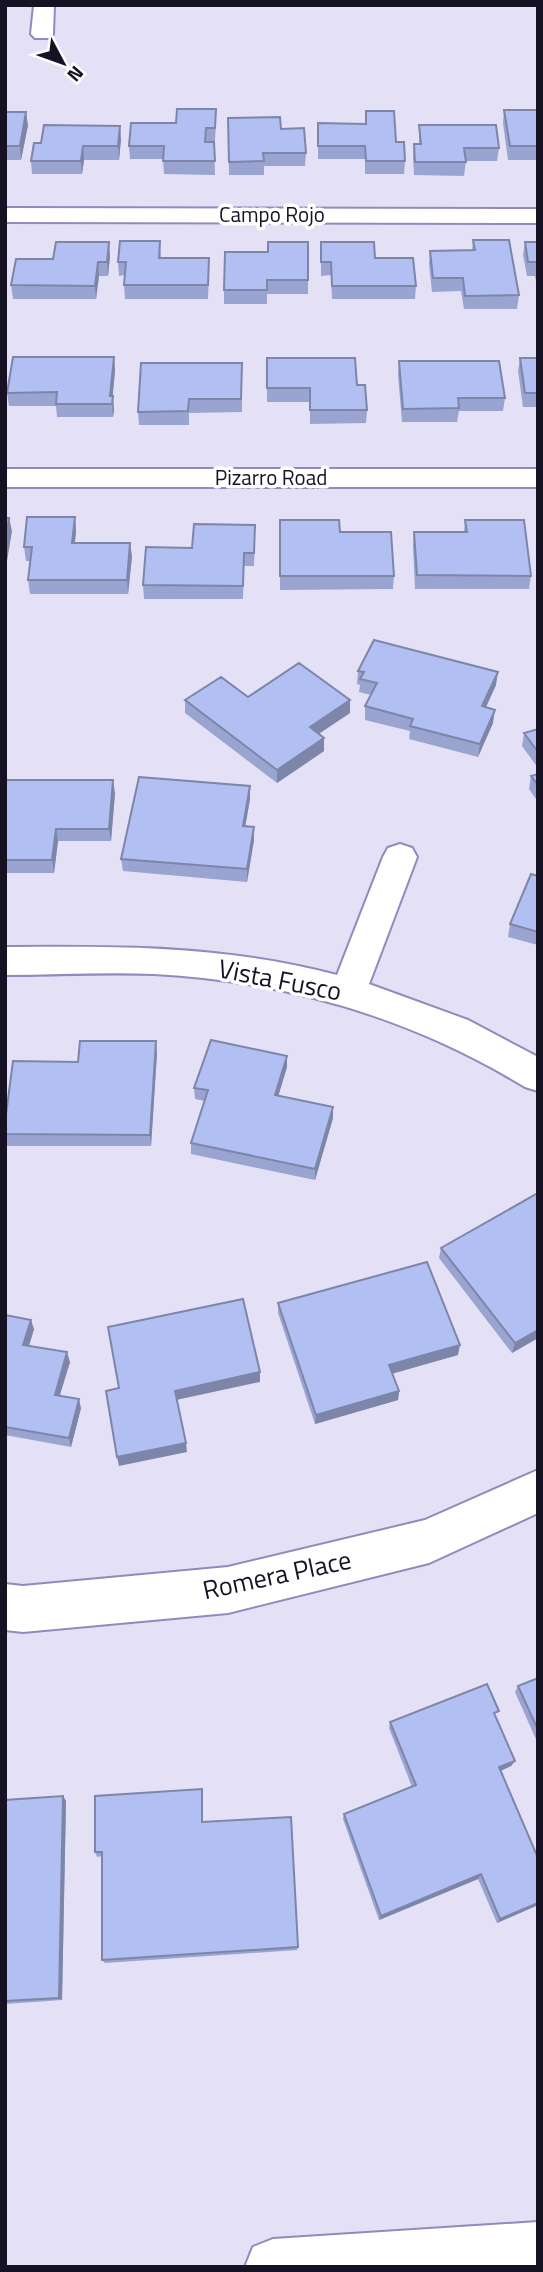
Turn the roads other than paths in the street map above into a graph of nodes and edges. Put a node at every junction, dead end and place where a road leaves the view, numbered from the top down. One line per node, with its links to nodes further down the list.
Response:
1 (44, 5): 2 (street)
2 (42, 34)
3 (5, 215): 4 (street, Campo Rojo)
4 (538, 216)
5 (5, 478): 6 (street, Pizarro Road)
6 (538, 478)
7 (400, 857): 9 (street)
8 (5, 961): 9 (street, Vista Fusco)
9 (348, 993): 10 (street, Vista Fusco)
10 (538, 1076)
11 (538, 1491): 12 (street, Romera Place)
12 (5, 1607)
13 (538, 2250): 14 (street)
14 (273, 2267)

